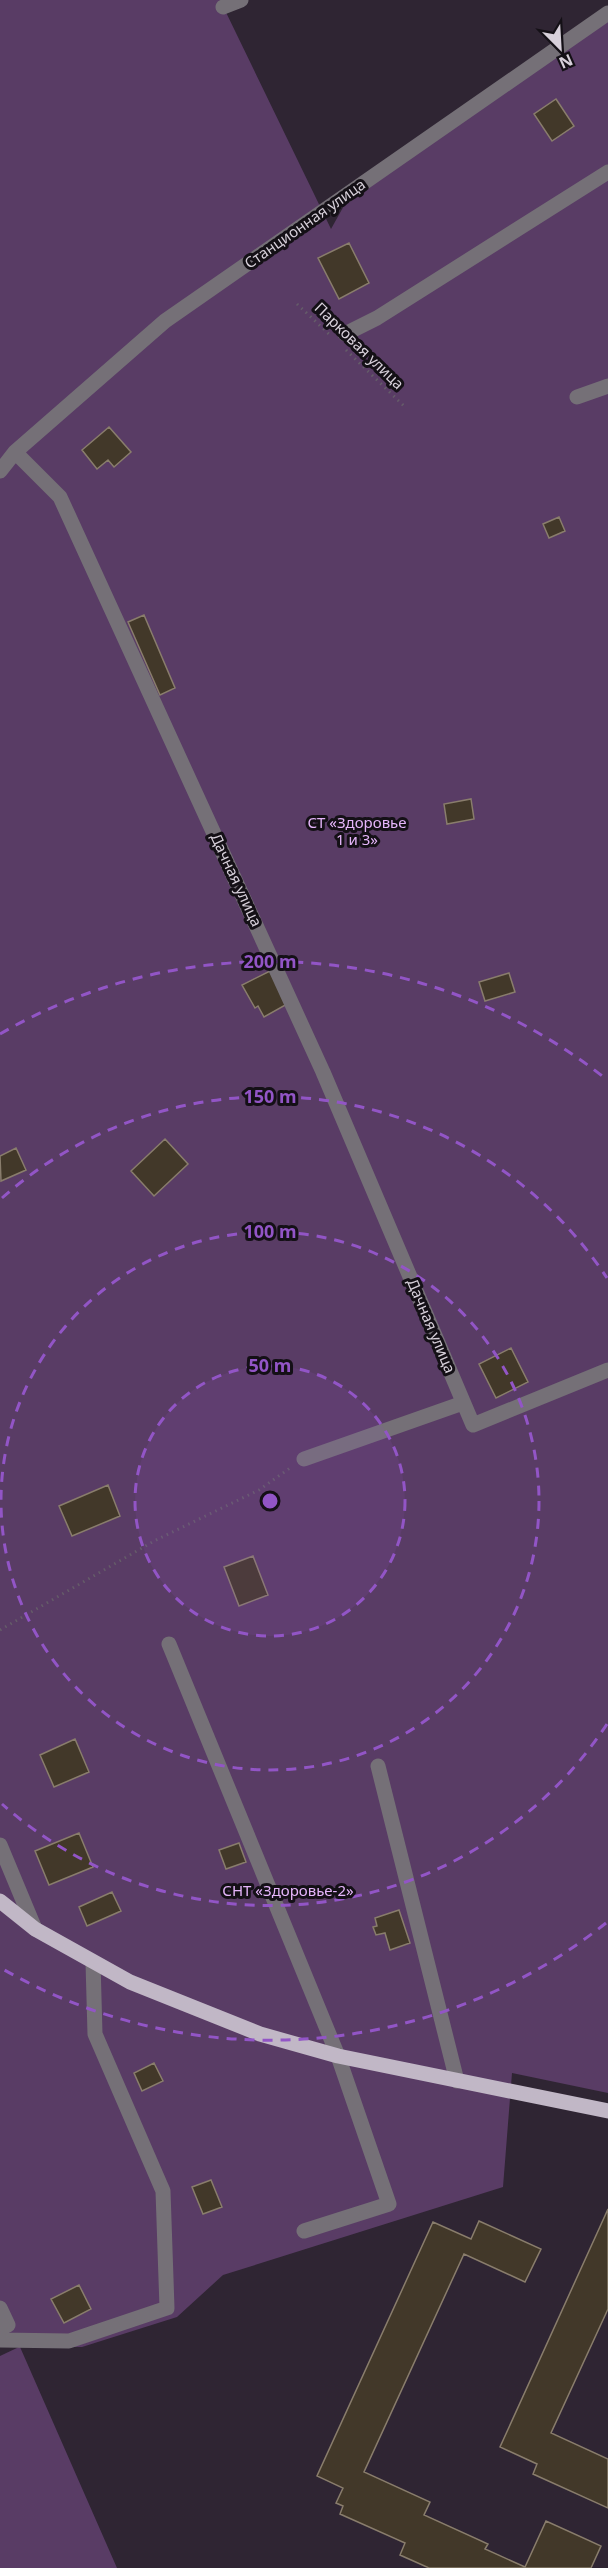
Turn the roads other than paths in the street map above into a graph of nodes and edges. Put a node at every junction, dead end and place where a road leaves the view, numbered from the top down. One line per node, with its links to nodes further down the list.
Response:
1 (241, 0): 2 (street)
2 (223, 7)
3 (608, 13): 8 (street, Станционная улица)
4 (608, 172): 5 (street)
5 (338, 338)
6 (608, 386): 7 (street)
7 (577, 397)
8 (15, 452): 9 (street, Станционная улица); 11 (street, Дачная улица)
9 (0, 471)
10 (608, 1370): 11 (street, Дачная улица)
11 (464, 1403): 12 (street)
12 (304, 1459)
13 (169, 1644): 19 (street)
14 (378, 1766): 20 (street)
15 (0, 1845): 17 (street)
16 (0, 1901): 17 (main road)
17 (35, 1929): 18 (main road)
18 (93, 1962): 19 (main road); 25 (street)
19 (338, 2056): 20 (main road); 22 (street)
20 (457, 2081): 21 (main road)
21 (608, 2111)
22 (304, 2231)
23 (0, 2308): 24 (street)
24 (0, 2328)
25 (0, 2340)

